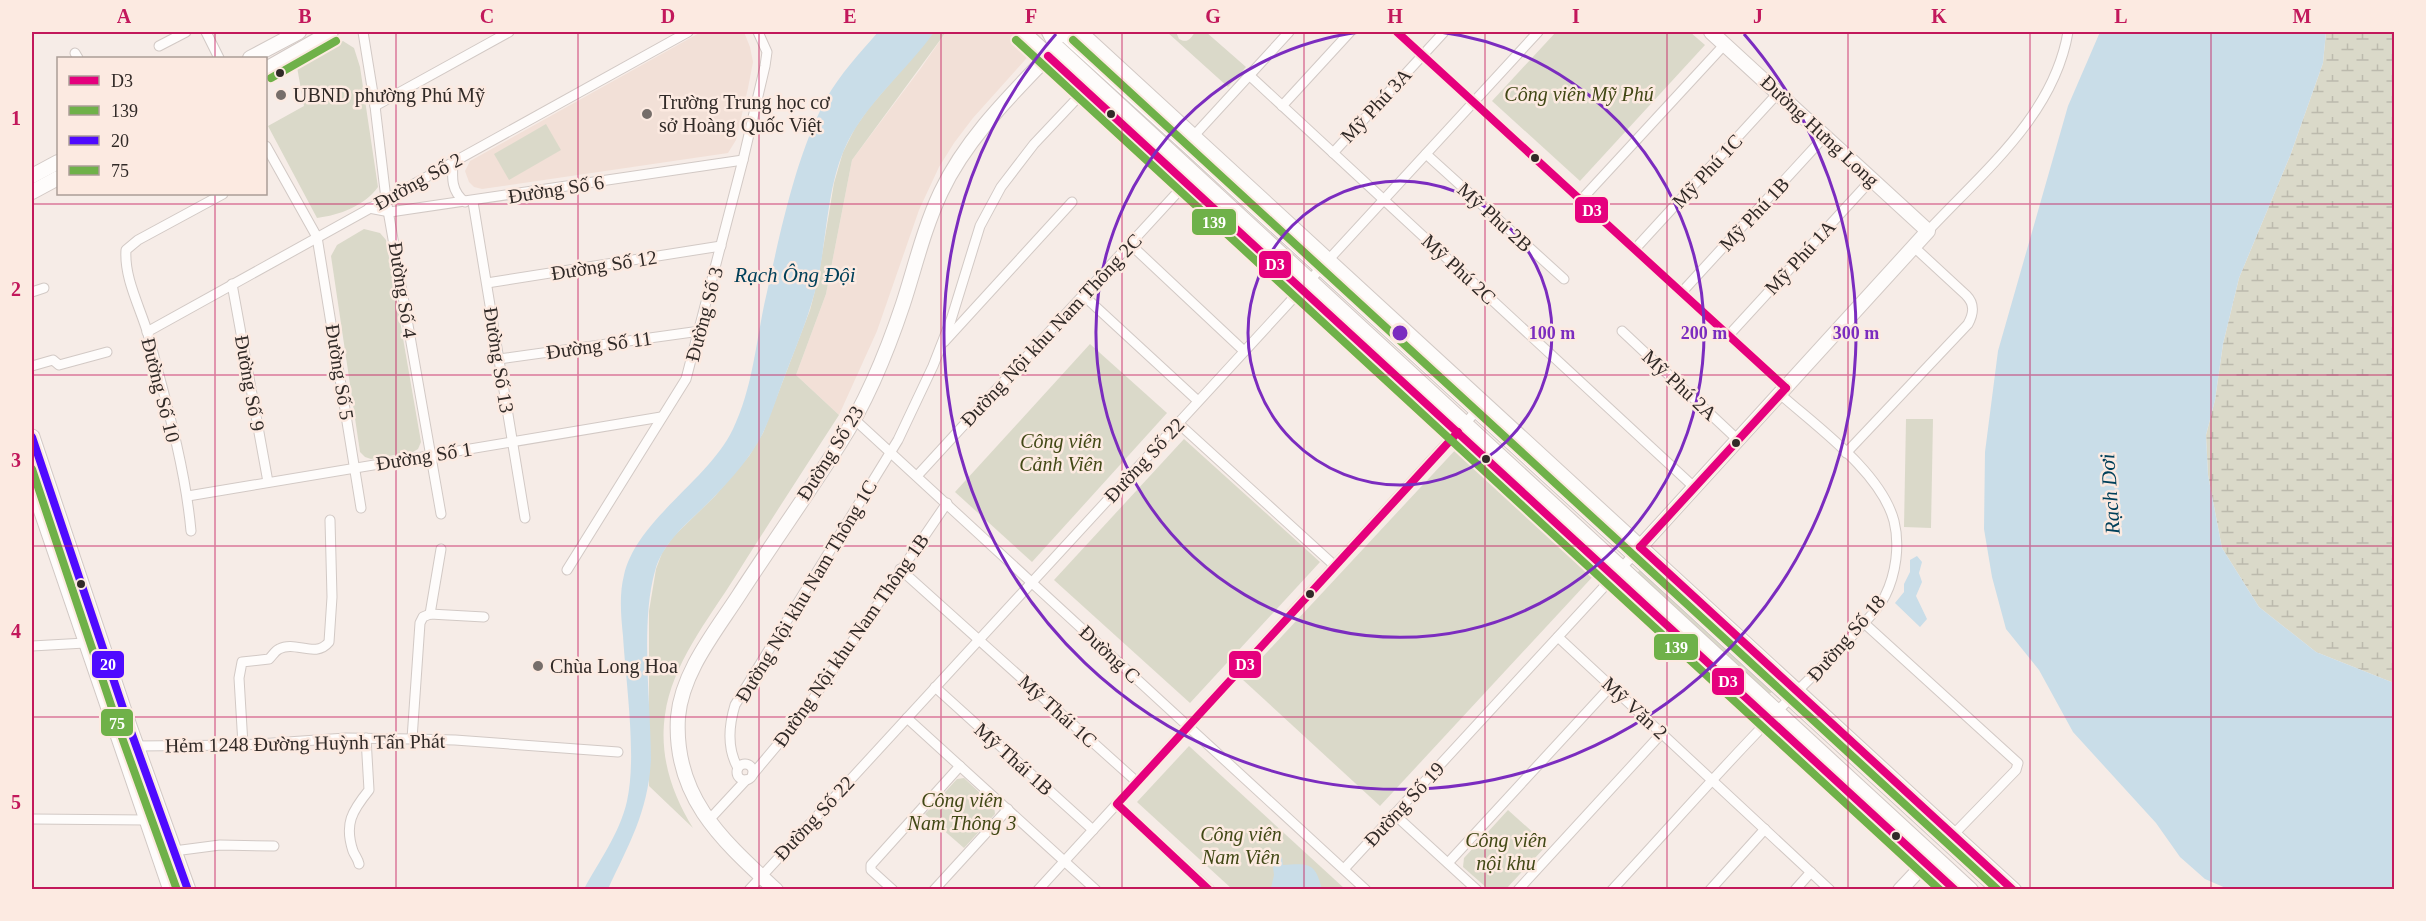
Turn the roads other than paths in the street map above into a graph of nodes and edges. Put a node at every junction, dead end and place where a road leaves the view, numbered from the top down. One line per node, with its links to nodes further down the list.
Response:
1 (186, 32): 20 (street)
2 (206, 32): 23 (street)
3 (299, 32): 24 (main road)
4 (331, 32): 25 (main road)
5 (363, 32): 30 (street, Đường Số 4)
6 (509, 32): 30 (street)
7 (688, 32): 38 (street, Đường Số 2)
8 (758, 32): 37 (street, Đường Số 3)
9 (1023, 32): 21 (main road)
10 (1049, 32): 21 (main road)
11 (1289, 32): 26 (street)
12 (1350, 32): 31 (street)
13 (1397, 32): 22 (street, Đường Số 18)
14 (1444, 32): 22 (street, Mỹ Phú 3A)
15 (1538, 32): 29 (street, Đường Số 22)
16 (1711, 32): 19 (main road, Đường Hưng Long)
17 (2068, 32): 55 (street, Đường Số 19)
18 (1068, 33): 21 (main road, Đường Số 23); 33 (main road)
19 (1725, 44): 28 (main road, Đường Hưng Long); 50 (street)
20 (159, 46)
21 (1053, 51): 27 (main road); 65 (main road); 83 (main road, Đường Số 23)
22 (1423, 55): 29 (street, Đường Số 18); 35 (street, Mỹ Phú 3A)
23 (218, 57)
24 (252, 57)
25 (267, 68)
26 (1249, 75): 31 (street, Mỹ Phú 2C); 33 (street)
27 (1085, 90): 45 (main road); 74 (street)
28 (1778, 93): 32 (main road, Đường Hưng Long); 60 (street, Mỹ Phú 1C)
29 (1474, 101): 36 (street, Đường Số 22); 50 (street, Đường Số 18)
30 (375, 106): 48 (street, Đường Số 4)
31 (1282, 106): 35 (street, Mỹ Phú 2C)
32 (1825, 136): 44 (main road, Đường Hưng Long); 68 (street, Mỹ Phú 1B)
33 (1190, 140): 61 (main road)
34 (267, 148): 40 (street)
35 (1333, 153): 49 (street, Mỹ Phú 2C)
36 (1426, 154): 49 (street, Đường Số 22); 62 (street, Mỹ Phú 2B)
37 (743, 160): 51 (street, Đường Số 6); 58 (street, Đường Số 3)
38 (453, 162): 48 (street, Đường Số 2); 51 (street, Đường Số 13)
39 (57, 163): 42 (main road)
40 (275, 165): 41 (street); 56 (street)
41 (267, 169)
42 (32, 176)
43 (57, 179): 46 (main road)
44 (1872, 179): 55 (main road, Đường Hưng Long); 73 (street, Mỹ Phú 1A)
45 (1186, 183): 57 (street, Đường Nội khu Nam Thông 2C); 65 (main road)
46 (32, 192)
47 (221, 195): 72 (street, Đường Số 10)
48 (386, 199): 53 (street, Đường Số 2); 54 (street, Đường Số 4)
49 (1383, 200): 61 (street, Đường Số 22); 96 (street, Mỹ Phú 2C)
50 (1581, 200): 60 (street, Đường Số 18)
51 (469, 202): 54 (street, Đường Số 6); 64 (street, Đường Số 13)
52 (1072, 202): 74 (street)
53 (369, 208): 54 (street, Đường Số 6); 56 (street, Đường Số 2)
54 (390, 212): 91 (street, Đường Số 4)
55 (1928, 231): 59 (main road, Đường Số 19)
56 (317, 237): 63 (street, Đường Số 2); 92 (street, Đường Số 5)
57 (1130, 244): 69 (street, Đường Nội khu Nam Thông 2C); 75 (street)
58 (722, 246): 64 (street, Đường Số 12); 70 (street, Đường Số 3)
59 (1914, 247): 79 (main road, Đường Số 19); 90 (street)
60 (1635, 249): 68 (street, Đường Số 18)
61 (1325, 264): 65 (street, Đường Số 22); 81 (main road)
62 (1564, 279)
63 (232, 284): 72 (street, Đường Số 2); 94 (street, Đường Số 9)
64 (487, 284): 77 (street, Đường Số 13)
65 (1305, 285): 75 (street, Đường Số 22); 85 (main road)
66 (44, 288): 67 (street)
67 (32, 292)
68 (1682, 292): 73 (street, Đường Số 18)
69 (1083, 295): 80 (street); 93 (street, Đường Nội khu Nam Thông 2C)
70 (700, 331): 77 (street, Đường Số 11); 82 (street, Đường Số 3)
71 (1622, 331): 87 (street, Mỹ Phú 2A)
72 (147, 332): 97 (street, Đường Số 10)
73 (1729, 335): 79 (street, Đường Số 18)
74 (941, 346): 89 (street, Đường Nội khu Nam Thông 1C)
75 (1244, 351): 80 (street, Đường Số 22)
76 (107, 352): 78 (street)
77 (499, 359): 88 (street, Đường Số 13)
78 (32, 366)
79 (1783, 391): 87 (main road, Đường Số 19); 90 (street, Đường Số 18)
80 (1198, 401): 84 (street, Đường Số 22)
81 (1481, 407): 85 (street); 105 (main road)
82 (661, 417): 88 (street, Đường Số 1); 108 (street, Đường Số 3)
83 (854, 419): 89 (street, Đường C); 139 (main road, Đường Số 23)
84 (1178, 423): 106 (street); 110 (street, Đường Số 22)
85 (1462, 428): 106 (street); 109 (main road)
86 (32, 437): 128 (main road)
87 (1738, 440): 96 (main road, Đường Số 19)
88 (513, 441): 91 (street, Đường Số 1); 101 (street, Đường Số 13)
89 (891, 453): 93 (street, Đường C); 131 (street, Đường Nội khu Nam Thông 1C)
90 (1846, 453): 113 (street, Đường Số 18)
91 (430, 455): 92 (street, Đường Số 1); 100 (street, Đường Số 4)
92 (355, 468): 94 (street, Đường Số 1); 99 (street, Đường Số 5)
93 (916, 476): 98 (street, Đường C)
94 (268, 482): 97 (street, Đường Số 1)
95 (32, 483): 116 (main road)
96 (1694, 487): 105 (main road, Đường Số 19)
97 (188, 496): 103 (street, Đường Số 10)
98 (947, 503): 107 (street, Đường Nội khu Nam Thông 1B); 110 (street, Đường C)
99 (361, 508)
100 (441, 514)
101 (525, 518)
102 (330, 520): 127 (street)
103 (191, 531)
104 (441, 549): 111 (street)
105 (1637, 550): 109 (street, Đường Số 19); 120 (main road)
106 (1335, 566): 123 (street)
107 (900, 569): 115 (street, Mỹ Thái 1C); 131 (street, Đường Nội khu Nam Thông 1B)
108 (567, 570)
109 (1617, 572): 114 (street, Đường Số 19); 121 (main road)
110 (1032, 582): 115 (street, Đường Số 22); 123 (street, Đường C)
111 (430, 614): 112 (street); 126 (street)
112 (484, 617)
113 (1864, 623): 120 (street, Đường Số 18); 142 (street)
114 (1558, 637): 118 (street, Mỹ Văn 2); 136 (street, Đường Số 19)
115 (979, 639): 119 (street, Đường Số 22); 133 (street, Mỹ Thái 1C)
116 (85, 643): 117 (street); 128 (main road)
117 (32, 646)
118 (1611, 686): 124 (street, Mỹ Văn 2); 147 (street)
119 (935, 687): 122 (street, Đường Số 22); 141 (street, Mỹ Thái 1B)
120 (1795, 695): 121 (street, Đường Số 18); 142 (main road)
121 (1774, 715): 132 (street, Đường Số 18); 145 (main road)
122 (907, 718): 130 (street); 151 (street, Đường Số 22)
123 (1188, 726): 133 (street); 149 (street, Đường C)
124 (1662, 732): 132 (street, Mỹ Văn 2); 163 (street)
125 (366, 738): 126 (street, Hẻm 1248 Đường Huỳnh Tấn Phát); 127 (street, Hẻm 1248 Đường Huỳnh Tấn Phát); 148 (street)
126 (412, 739): 129 (street, Hẻm 1248 Đường Huỳnh Tấn Phát)
127 (243, 745): 128 (street, Hẻm 1248 Đường Huỳnh Tấn Phát)
128 (129, 747): 138 (main road); 144 (main road)
129 (618, 752)
130 (960, 766): 135 (street); 156 (street)
131 (750, 777): 139 (street, Đường Nội khu Nam Thông 1B)
132 (1713, 780): 140 (street, Mỹ Văn 2); 164 (street, Đường Số 18)
133 (1137, 782): 134 (street)
134 (1117, 804): 141 (street); 160 (street)
135 (1008, 809): 146 (street); 157 (street)
136 (1394, 814): 147 (street); 149 (street, Đường Số 19)
137 (32, 819): 138 (street)
138 (146, 820): 152 (main road)
139 (708, 821): 151 (main road, Đường Số 23)
140 (1765, 829): 150 (street, Mỹ Văn 2); 165 (street)
141 (1093, 830): 146 (street)
142 (1951, 838): 145 (main road); 171 (main road); 172 (main road)
143 (274, 846): 144 (street)
144 (174, 851): 153 (main road)
145 (1930, 858): 168 (main road); 169 (main road); 170 (main road)
146 (1065, 860): 158 (street); 159 (street)
147 (1448, 863): 162 (street)
148 (358, 864)
149 (1344, 869): 161 (street, Đường C)
150 (1811, 872): 166 (street); 167 (street, Mỹ Văn 2)
151 (761, 876): 154 (street, Đường Số 22); 155 (main road, Đường Số 23)
152 (171, 890)
153 (188, 890)
154 (749, 890)
155 (776, 890)
156 (893, 890)
157 (934, 890)
158 (1038, 890)
159 (1096, 890)
160 (1210, 890)
161 (1366, 890)
162 (1477, 890)
163 (1518, 890)
164 (1612, 890)
165 (1710, 890)
166 (1795, 890)
167 (1830, 890)
168 (1900, 890)
169 (1956, 890)
170 (1971, 890)
171 (1999, 890)
172 (2014, 890)

